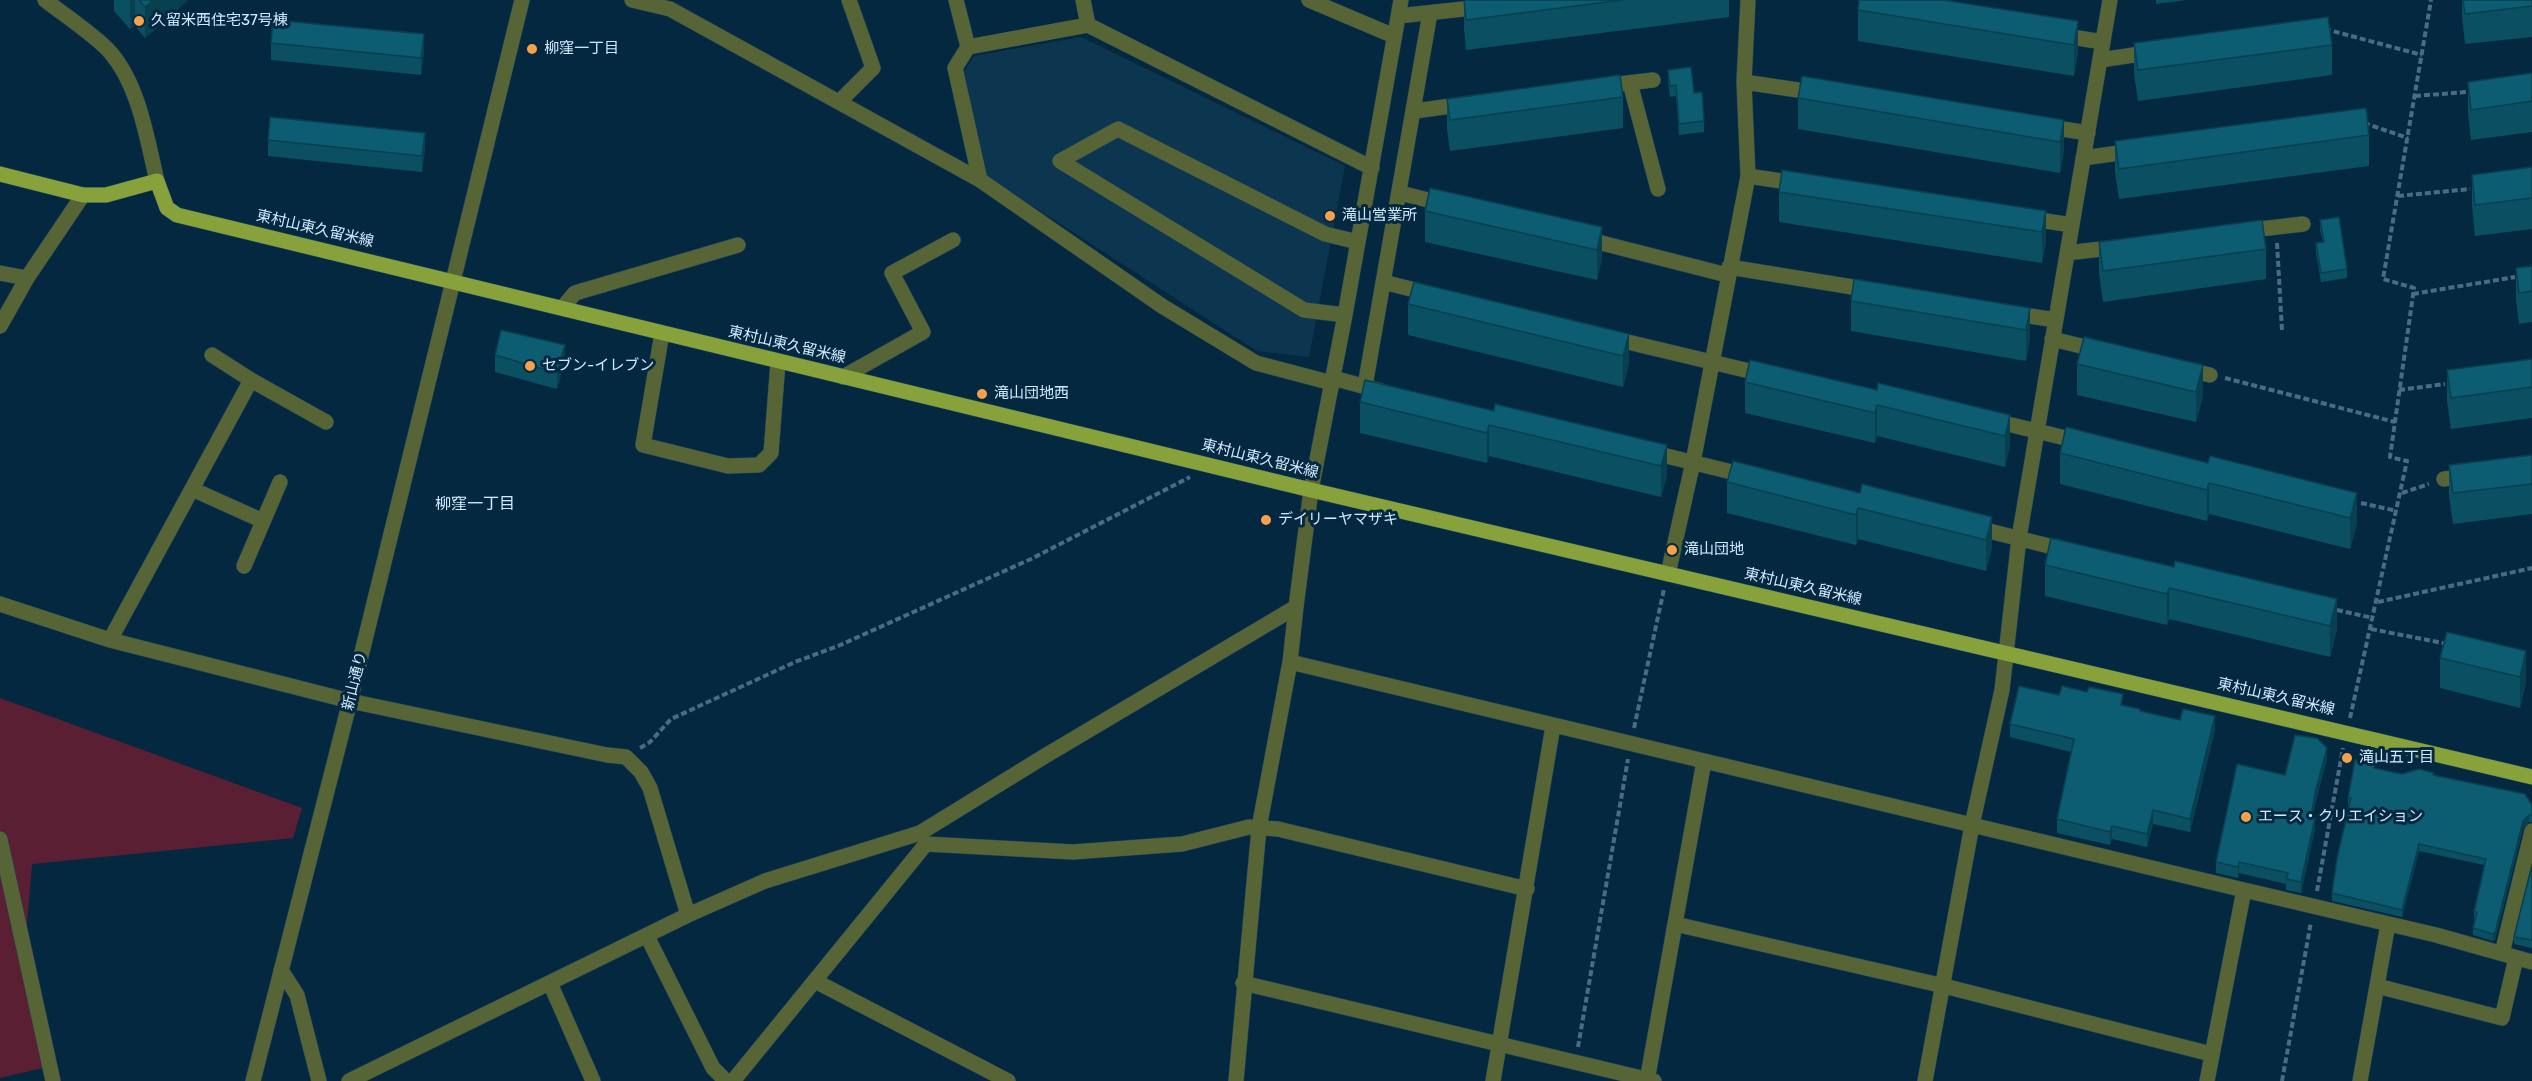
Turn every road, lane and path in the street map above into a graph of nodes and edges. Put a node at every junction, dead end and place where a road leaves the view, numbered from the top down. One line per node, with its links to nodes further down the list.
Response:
1 (45, 0): 44 (street)
2 (522, 0): 67 (street, 新山通り)
3 (632, 0): 11 (street)
4 (849, 0): 31 (street)
5 (956, 0): 20 (street)
6 (1083, 0): 15 (street)
7 (1309, 0): 18 (street)
8 (1748, 0): 25 (street)
9 (2110, 0): 19 (street)
10 (2431, 0): 22 (path)
11 (666, 4): 31 (street)
12 (1497, 5): 14 (street)
13 (1399, 8): 14 (street); 18 (street)
14 (1430, 13): 33 (street)
15 (1088, 25): 20 (street); 40 (street)
16 (2321, 28): 22 (path)
17 (2046, 33): 19 (street)
18 (1394, 36): 40 (street)
19 (2103, 42): 23 (street)
20 (968, 47): 43 (street)
21 (2170, 50): 23 (street)
22 (2422, 55): 30 (path)
23 (2100, 60): 36 (street)
24 (1653, 80): 26 (street)
25 (1744, 81): 29 (street); 42 (street)
26 (1630, 83): 27 (street); 46 (street)
27 (1585, 89)
28 (2467, 92): 30 (path)
29 (1839, 96)
30 (2415, 96): 37 (path)
31 (840, 101): 43 (street)
32 (1483, 102): 33 (street)
33 (1415, 111): 48 (street)
34 (2360, 122): 37 (path)
35 (2028, 124): 36 (street)
36 (2088, 133): 39 (street)
37 (2408, 138): 50 (path)
38 (2152, 149): 39 (street)
39 (2083, 158): 54 (street)
40 (1372, 168): 59 (street)
41 (0, 174): 49 (main road)
42 (1748, 176): 45 (street); 63 (street)
43 (980, 180): 90 (street)
44 (157, 181): 49 (main road); 67 (main road, 東村山東久留米線)
45 (1817, 186)
46 (1658, 189)
47 (2470, 189): 50 (path)
48 (1400, 193): 51 (street); 68 (street)
49 (83, 195): 66 (street)
50 (2398, 196): 70 (path)
51 (1468, 210)
52 (2014, 216): 54 (street)
53 (2303, 224): 55 (street)
54 (2072, 225): 62 (street)
55 (2276, 227): 56 (street); 77 (path)
56 (2229, 233)
57 (1569, 235): 63 (street)
58 (954, 240): 87 (street)
59 (1358, 242): 74 (street); 74 (street)
60 (738, 245): 72 (street)
61 (2137, 245): 62 (street)
62 (2067, 253): 75 (street)
63 (1728, 271): 69 (street); 84 (street)
64 (0, 273): 66 (street)
65 (2516, 277): 70 (path)
66 (27, 278): 76 (street)
67 (454, 280): 72 (main road, 東村山東久留米線); 129 (street, 新山通り)
68 (1383, 282): 71 (street); 92 (street)
69 (1881, 291)
70 (2413, 294): 93 (path)
71 (1451, 299)
72 (563, 307): 78 (main road, 東村山東久留米線)
73 (1997, 311): 75 (street)
74 (1346, 315): 90 (street)
75 (2056, 320): 80 (street)
76 (0, 326)
77 (2282, 330)
78 (662, 333): 83 (main road, 東村山東久留米線); 83 (street)
79 (1598, 335): 84 (street)
80 (2052, 339): 81 (street); 98 (street)
81 (2120, 354)
82 (212, 355): 89 (street)
83 (778, 362): 87 (main road, 東村山東久留米線)
84 (1711, 362): 88 (street); 101 (street)
85 (2165, 364): 86 (street)
86 (2210, 375): 97 (path)
87 (843, 377): 102 (main road, 東村山東久留米線)
88 (1779, 378)
89 (251, 380): 96 (street); 107 (street)
90 (1332, 380): 92 (street); 108 (street)
91 (2445, 384): 93 (path)
92 (1365, 386): 94 (street)
93 (2399, 390): 97 (path)
94 (1398, 395)
95 (1972, 416): 98 (street)
96 (326, 422)
97 (2395, 422): 109 (path)
98 (2037, 430): 99 (street); 114 (street)
99 (2093, 445)
100 (1626, 446): 101 (street)
101 (1693, 462): 105 (street); 118 (street)
102 (1211, 466): 108 (main road, 東村山東久留米線); 133 (path)
103 (2488, 474): 104 (street)
104 (2444, 479): 109 (path)
105 (1763, 480)
106 (280, 482): 112 (street)
107 (192, 489): 112 (street); 125 (street)
108 (1311, 490): 118 (main road, 東村山東久留米線); 121 (street)
109 (2402, 493): 111 (path)
110 (2361, 503): 111 (path)
111 (2397, 511): 119 (path)
112 (263, 521): 116 (street)
113 (1963, 524): 114 (street)
114 (2019, 538): 115 (street); 127 (street)
115 (2084, 555)
116 (244, 566)
117 (2532, 568): 119 (path)
118 (1668, 574): 127 (main road, 東村山東久留米線); 132 (path)
119 (2377, 603): 123 (path)
120 (0, 604): 125 (street)
121 (1296, 607): 128 (street); 139 (street)
122 (2337, 610): 123 (path)
123 (2373, 618): 124 (path)
124 (2371, 629): 126 (path); 131 (path)
125 (110, 640): 129 (street)
126 (2455, 645)
127 (2007, 653): 131 (main road, 東村山東久留米線); 136 (street)
128 (1290, 662): 130 (street); 137 (street)
129 (350, 701): 133 (street); 149 (street, 新山通り)
130 (1553, 726): 132 (street); 141 (street)
131 (2346, 732): 135 (main road, 東村山東久留米線)
132 (1631, 744): 134 (street); 157 (path)
133 (626, 757): 143 (street)
134 (1704, 761): 136 (street); 144 (street)
135 (2532, 777)
136 (1972, 825): 142 (street); 153 (street)
137 (1259, 828): 139 (street); 141 (street); 152 (street)
138 (2532, 831): 147 (street)
139 (923, 838): 143 (street); 150 (street)
140 (0, 839): 158 (street)
141 (1527, 889): 155 (street)
142 (2244, 890): 145 (street); 156 (street)
143 (688, 915): 146 (street)
144 (1675, 924): 153 (street); 168 (street)
145 (2388, 924): 147 (street); 154 (street)
146 (646, 936): 151 (street); 163 (street)
147 (2509, 955): 148 (street); 154 (street)
148 (2532, 962)
149 (281, 970): 159 (street, 新山通り); 160 (street)
150 (815, 981): 164 (street); 165 (street)
151 (550, 983): 161 (street); 162 (street)
152 (1244, 983): 155 (street); 166 (street)
153 (1944, 986): 156 (street); 169 (street)
154 (2377, 986): 171 (street)
155 (1500, 1044): 157 (street); 167 (street)
156 (2211, 1054): 170 (street)
157 (1575, 1062): 168 (street)
158 (53, 1081)
159 (253, 1081)
160 (319, 1081)
161 (349, 1081)
162 (592, 1081)
163 (726, 1081)
164 (733, 1081)
165 (1008, 1081)
166 (1236, 1081)
167 (1493, 1081)
168 (1650, 1081)
169 (1925, 1081)
170 (2207, 1081)
171 (2360, 1081)

